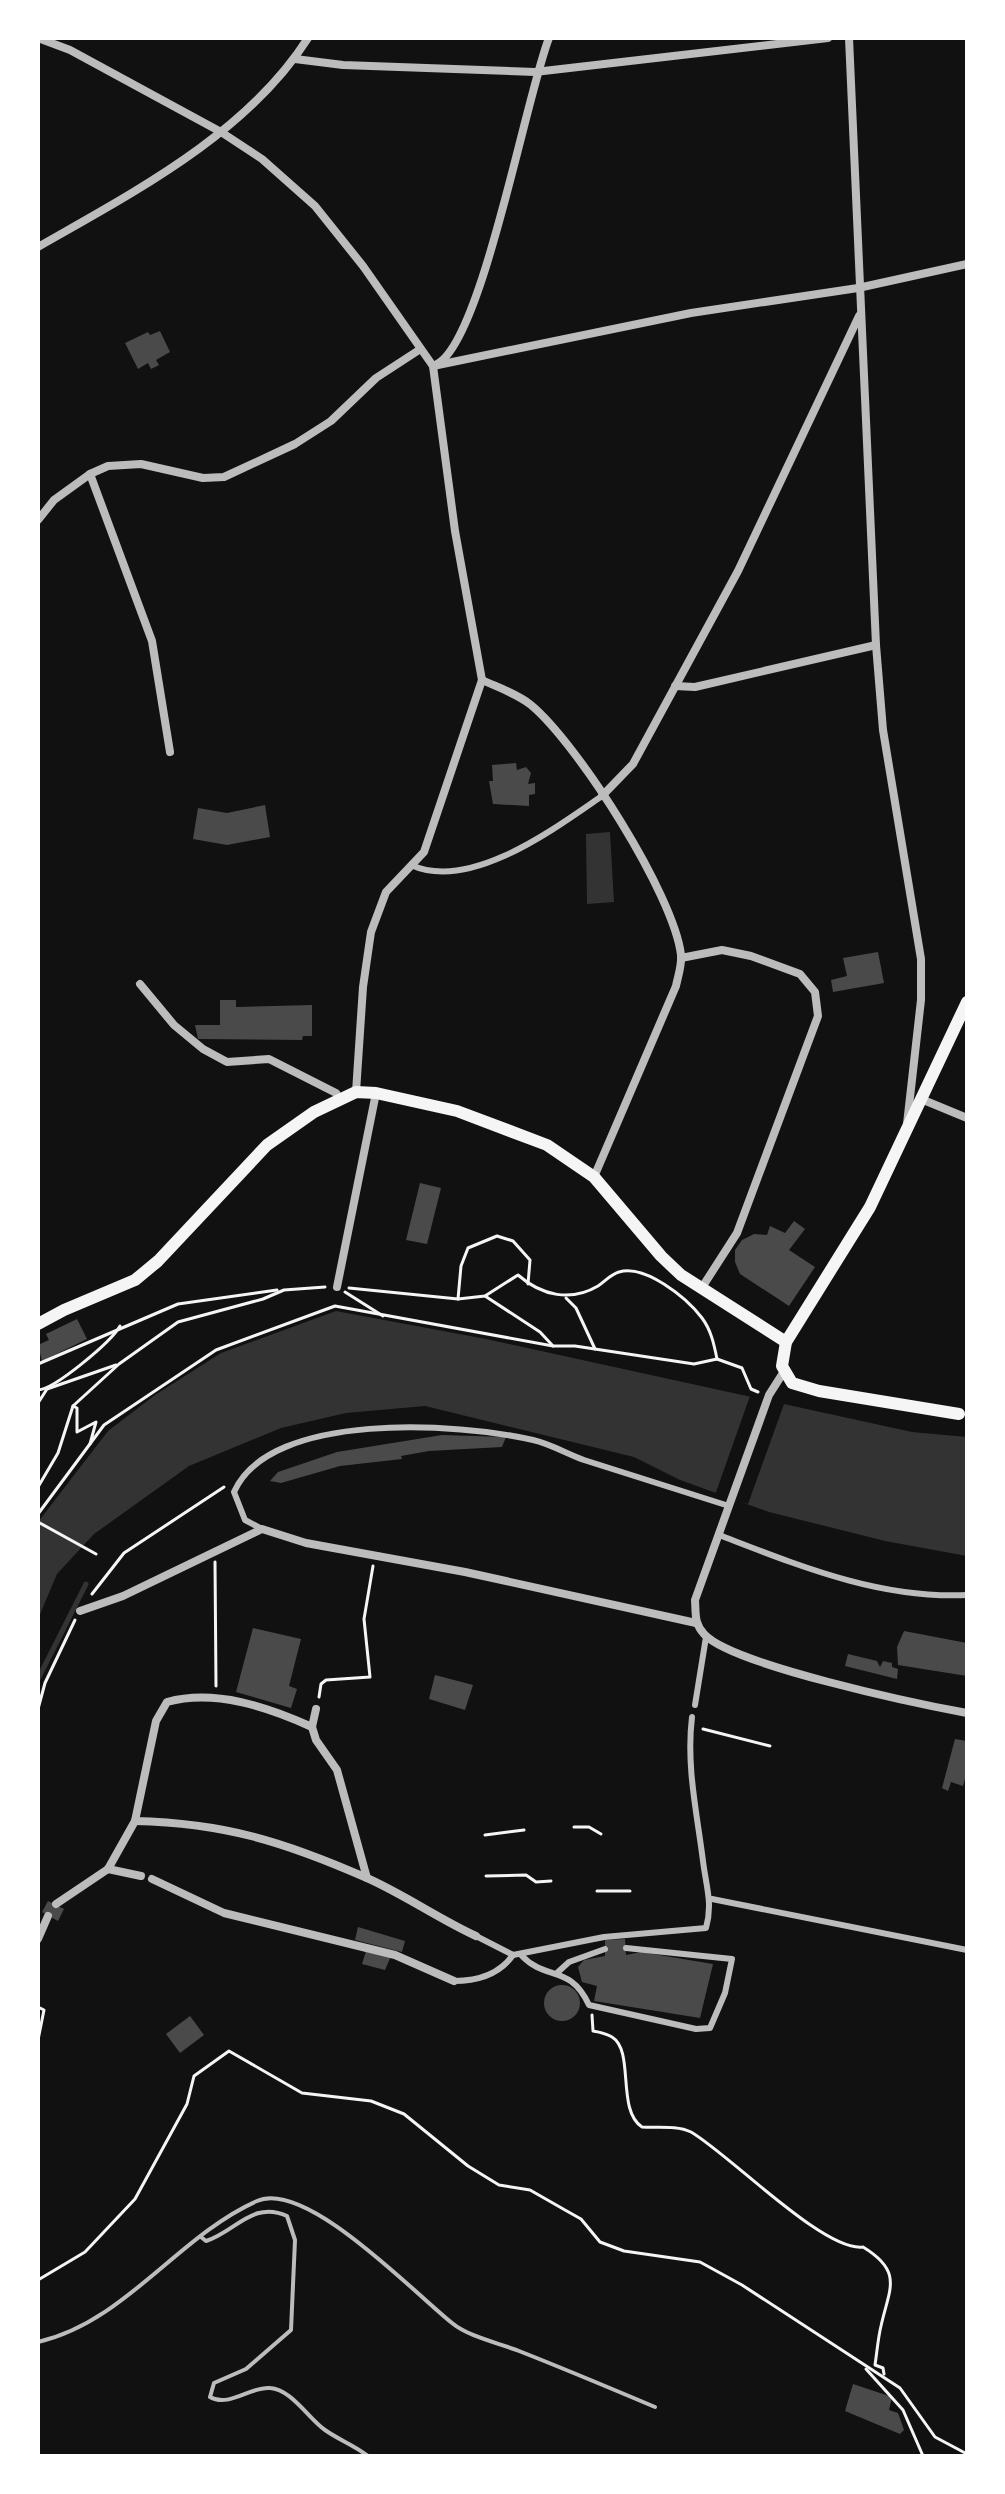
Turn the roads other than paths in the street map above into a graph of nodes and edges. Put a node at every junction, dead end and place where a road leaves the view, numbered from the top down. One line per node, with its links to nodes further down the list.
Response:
1 (38, 38): 8 (street)
2 (308, 38): 6 (street)
3 (549, 38): 7 (street)
4 (828, 38): 7 (street)
5 (849, 38): 11 (street)
6 (295, 59): 7 (street); 8 (street)
7 (535, 72): 14 (street)
8 (221, 132): 9 (street); 13 (street)
9 (38, 247)
10 (967, 264): 11 (street)
11 (858, 288): 12 (street); 14 (street)
12 (859, 316): 17 (street); 19 (street)
13 (419, 350): 14 (street); 15 (street)
14 (433, 366): 18 (street)
15 (90, 474): 16 (street); 20 (street)
16 (38, 520)
17 (876, 645): 19 (street); 31 (street)
18 (482, 680): 21 (street); 22 (street)
19 (675, 686): 21 (street)
20 (170, 752)
21 (602, 796): 22 (street); 23 (street)
22 (410, 865): 26 (street)
23 (681, 958): 32 (street); 34 (street)
24 (140, 984): 28 (street)
25 (967, 1002): 29 (main road)
26 (356, 1092): 27 (main road); 28 (main road)
27 (376, 1093): 32 (main road); 33 (street)
28 (340, 1099): 35 (main road)
29 (921, 1099): 30 (street); 31 (main road)
30 (967, 1118)
31 (906, 1132): 36 (main road)
32 (594, 1177): 34 (main road)
33 (337, 1287)
34 (701, 1289): 36 (main road)
35 (38, 1324)
36 (786, 1342): 37 (main road)
37 (783, 1373): 38 (main road); 39 (street)
38 (959, 1414)
39 (731, 1503): 40 (street); 41 (street)
40 (262, 1529): 43 (street); 44 (street)
41 (719, 1535): 42 (street); 44 (street)
42 (967, 1595)
43 (80, 1611)
44 (696, 1623): 45 (street)
45 (706, 1637): 46 (street); 48 (street)
46 (695, 1705)
47 (316, 1709): 50 (street)
48 (967, 1713)
49 (692, 1717): 56 (street)
50 (312, 1727): 51 (street); 54 (street)
51 (135, 1821): 52 (street); 54 (street)
52 (108, 1869): 53 (street); 57 (street)
53 (141, 1876)
54 (367, 1878): 59 (street)
55 (152, 1879): 67 (street)
56 (712, 1899): 63 (street); 65 (street)
57 (56, 1904)
58 (48, 1916): 60 (street)
59 (476, 1936): 64 (street)
60 (38, 1939)
61 (626, 1948): 66 (street)
62 (605, 1949): 66 (street)
63 (967, 1950)
64 (513, 1955): 65 (street); 67 (street)
65 (522, 1955): 66 (street)
66 (558, 1972)
67 (454, 1981)
68 (201, 2237): 69 (lane); 70 (lane); 71 (lane)
69 (38, 2342)
70 (655, 2407)
71 (368, 2456)

